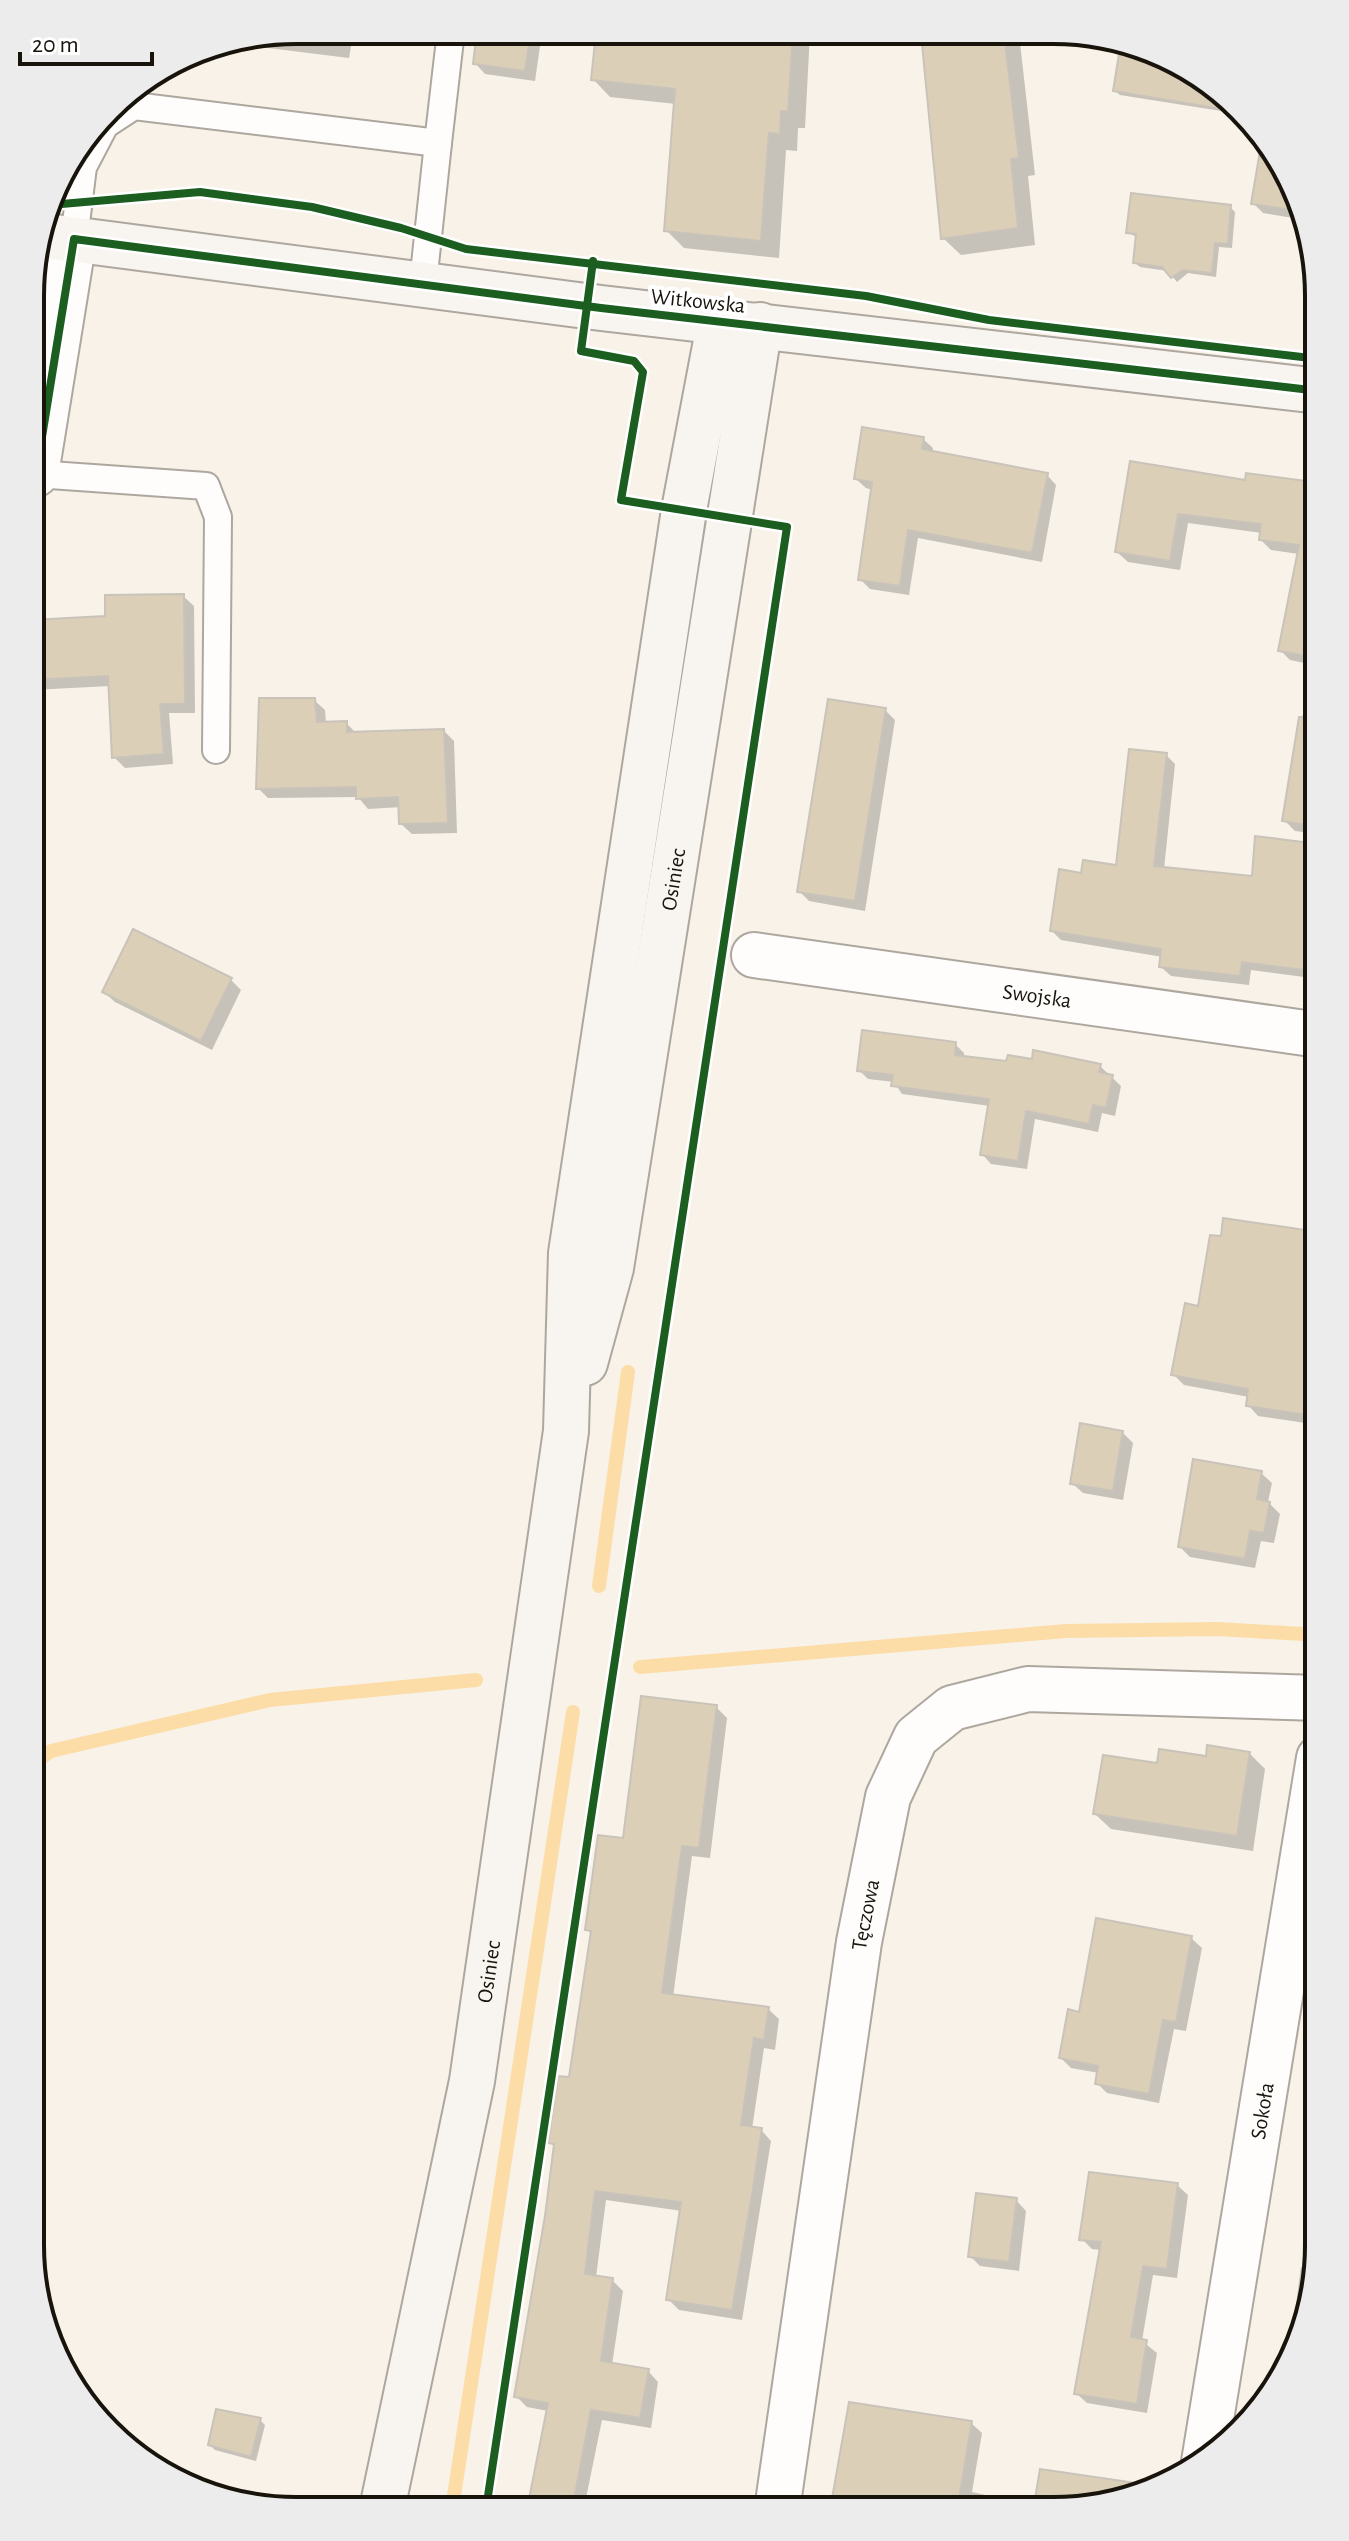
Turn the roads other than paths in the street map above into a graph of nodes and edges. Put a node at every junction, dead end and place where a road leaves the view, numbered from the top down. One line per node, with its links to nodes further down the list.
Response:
1 (449, 45): 3 (lane)
2 (124, 113): 3 (lane)
3 (438, 143): 6 (lane)
4 (94, 146): 5 (lane)
5 (57, 237): 6 (street, Witkowska); 8 (street)
6 (423, 283): 7 (street, Witkowska)
7 (740, 322): 9 (street, Witkowska); 17 (street, Osiniec)
8 (44, 371)
9 (1305, 389)
10 (44, 475): 11 (lane)
11 (216, 750)
12 (754, 955): 13 (street, Swojska)
13 (1305, 1033)
14 (1304, 1698): 18 (street, Tęczowa)
15 (1304, 1849): 16 (street, Sokoła)
16 (1207, 2444)
17 (385, 2497)
18 (779, 2497)

